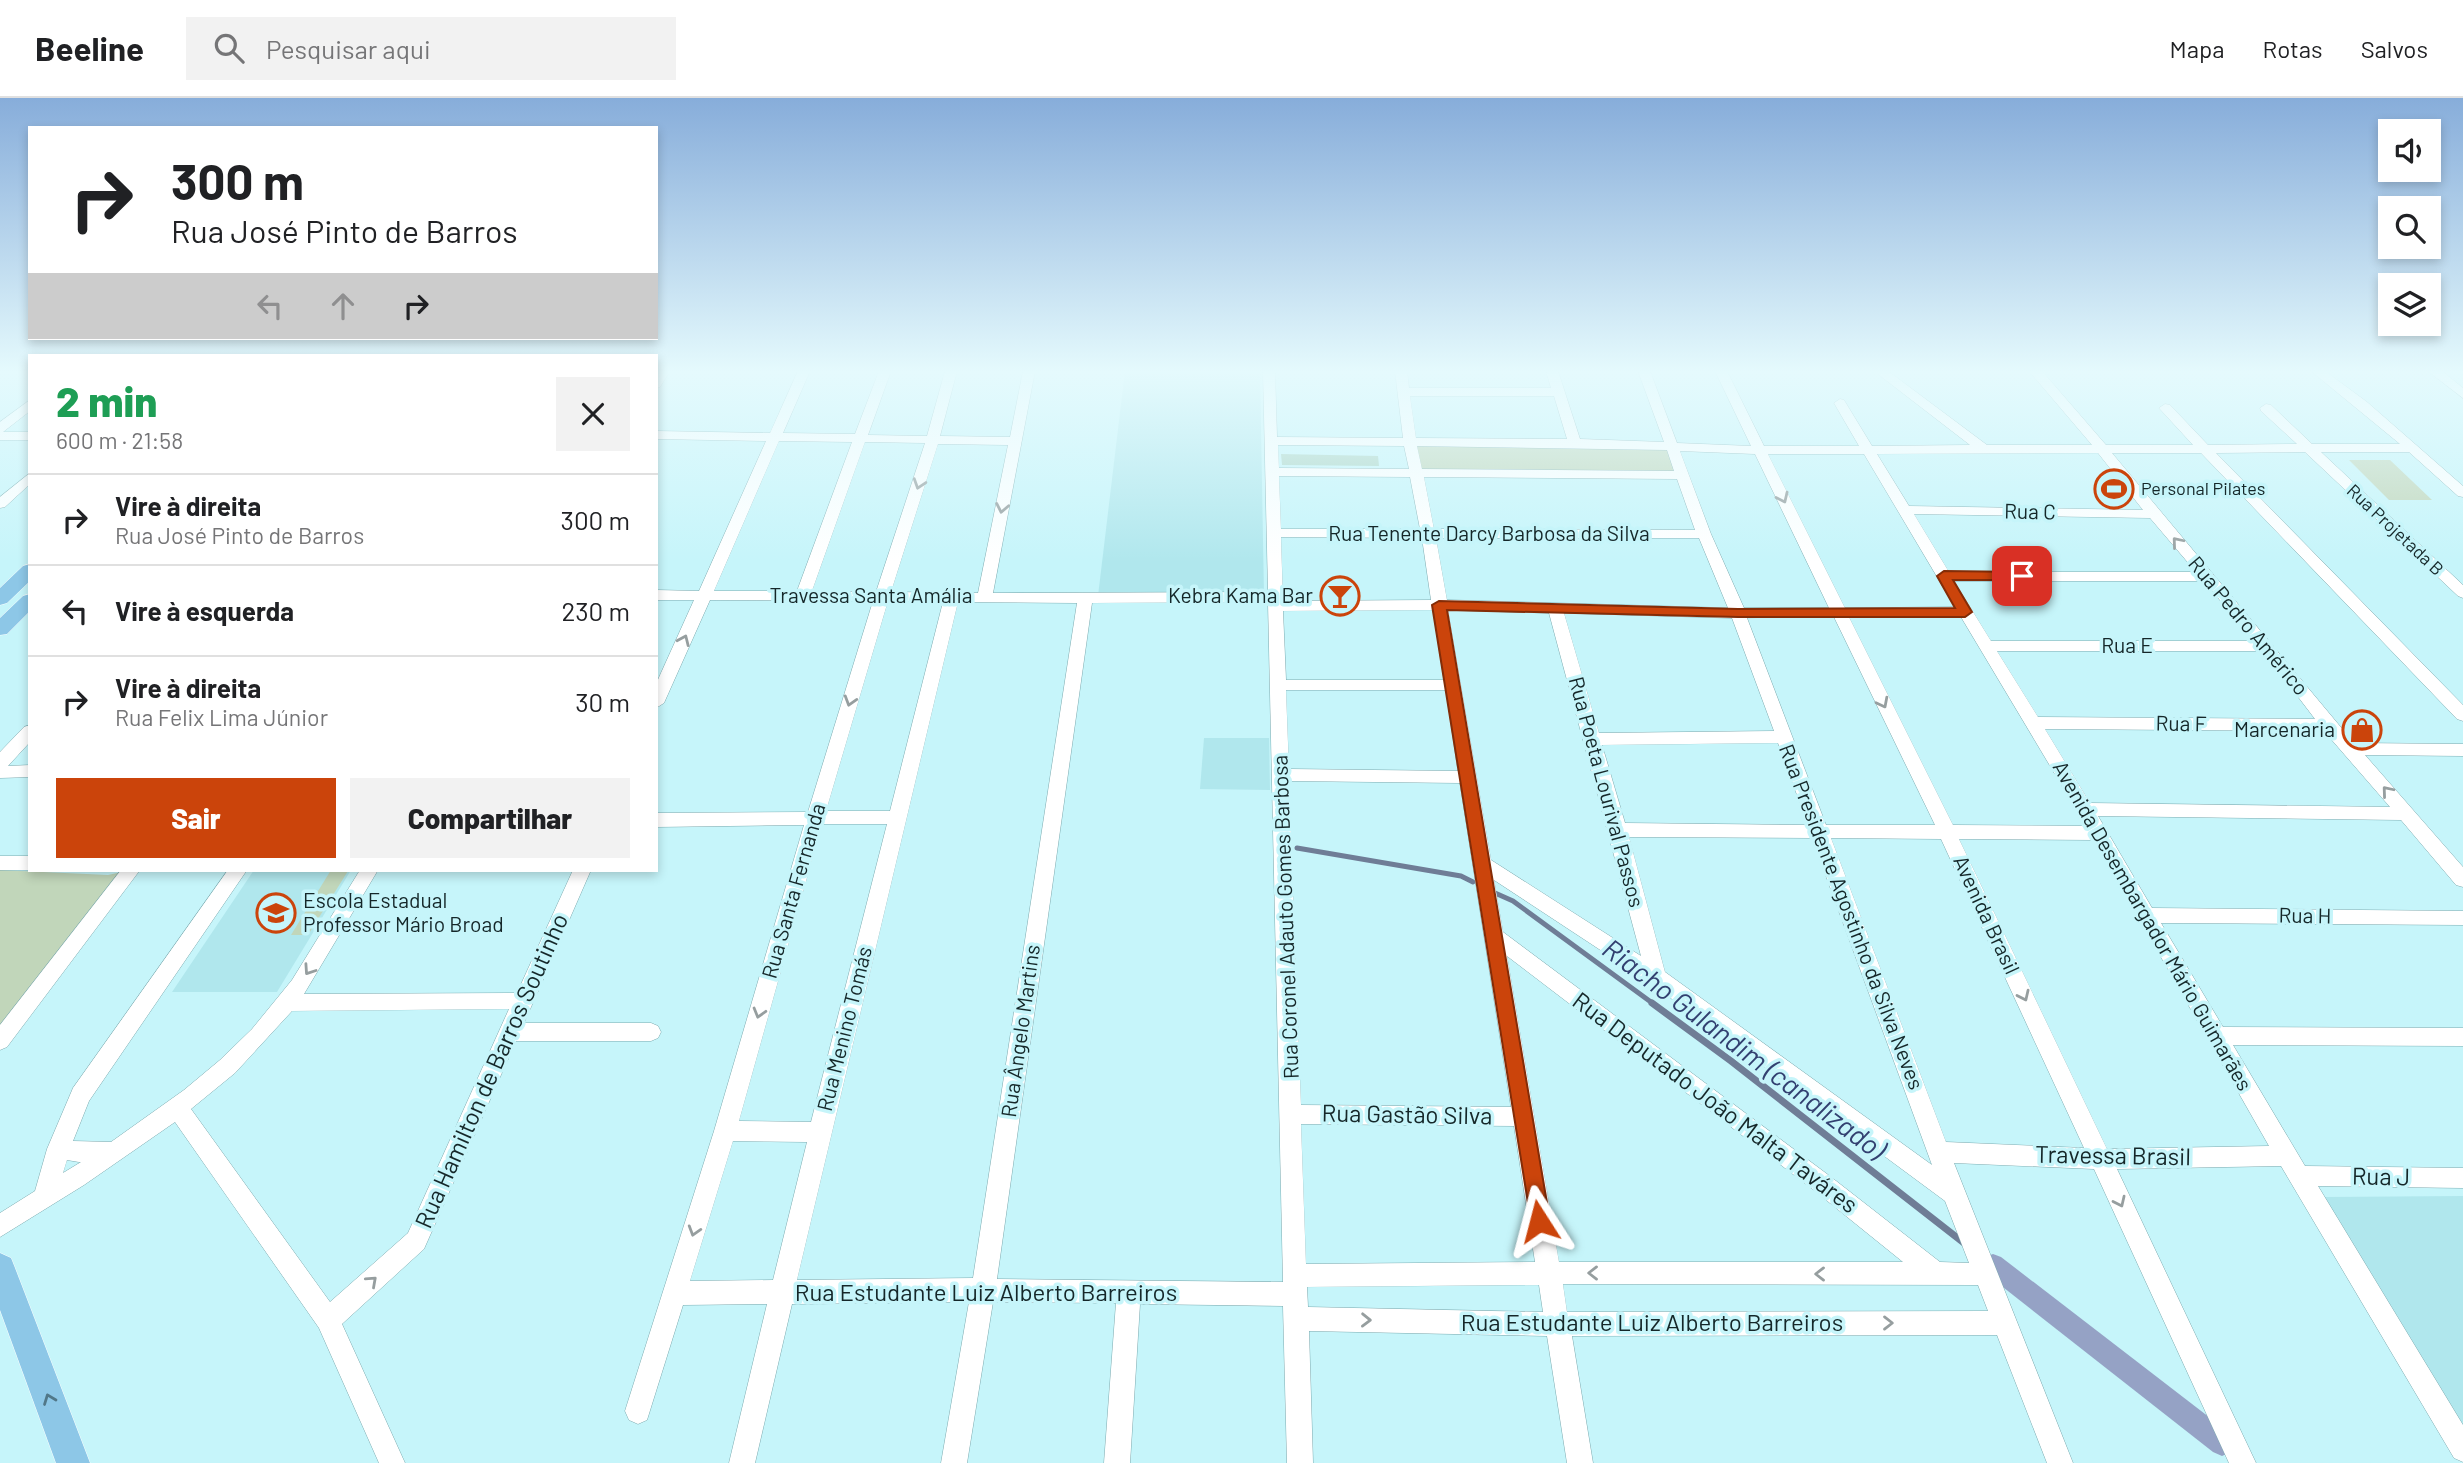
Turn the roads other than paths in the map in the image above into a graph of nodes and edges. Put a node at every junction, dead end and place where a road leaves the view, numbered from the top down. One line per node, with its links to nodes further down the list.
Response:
1 (658, 435): 18 (street)
2 (863, 435): 19 (street)
3 (934, 435): 20 (street, Rua Santa Fernanda)
4 (1016, 435): 21 (street)
5 (1272, 435): 22 (street, Rua Coronel Adauto Gomes Barbosa)
6 (1409, 435): 23 (street)
7 (1572, 435): 24 (street)
8 (1669, 435): 25 (street, Rua Presidente Agostinho da Silva Neves)
9 (1752, 435): 29 (street, Avenida Brasil)
10 (1861, 435): 26 (street, Avenida Desembargador Mário Guimarães)
11 (1964, 435): 27 (street)
12 (2092, 435): 30 (street, Rua Pedro Américo)
13 (2192, 435): 31 (street)
14 (2293, 435): 32 (street, Rua Projetada B)
15 (2397, 435): 28 (street)
16 (0, 436): 17 (street)
17 (28, 436)
18 (775, 437): 19 (street); 49 (street)
19 (862, 438): 20 (street); 53 (street)
20 (933, 439): 21 (street); 50 (street, Rua Santa Fernanda, one-way to 50)
21 (1015, 440): 52 (street, one-way to 52)
22 (1272, 441): 23 (street); 33 (street, Rua Coronel Adauto Gomes Barbosa)
23 (1410, 442): 24 (street); 34 (street)
24 (1575, 443): 25 (street)
25 (1674, 447): 29 (street); 35 (street, Rua Presidente Agostinho da Silva Neves)
26 (1870, 448): 27 (street); 29 (street); 39 (street, Avenida Desembargador Mário Guimarães)
27 (1982, 448): 30 (street)
28 (2413, 449): 32 (street); 37 (street)
29 (1760, 450): 60 (street, Avenida Brasil, one-way to 60)
30 (2105, 450): 31 (street); 40 (street, Rua Pedro Américo)
31 (2207, 450): 32 (street); 69 (street)
32 (2309, 450): 47 (street, Rua Projetada B)
33 (1273, 472): 34 (street); 41 (street, Rua Coronel Adauto Gomes Barbosa)
34 (1417, 474): 35 (street); 42 (street)
35 (1683, 475): 43 (street, Rua Presidente Agostinho da Silva Neves)
36 (28, 479): 38 (street)
37 (2463, 492)
38 (0, 504)
39 (1906, 510): 40 (street, Rua C); 45 (street, Avenida Desembargador Mário Guimarães)
40 (2154, 514): 46 (street, Rua Pedro Américo, one-way to 40)
41 (1274, 533): 42 (street, Rua Tenente Darcy Barbosa da Silva); 56 (street, Rua Coronel Adauto Gomes Barbosa)
42 (1428, 533): 43 (street, Rua Tenente Darcy Barbosa da Silva); 58 (street)
43 (1704, 534): 62 (street, Rua Presidente Agostinho da Silva Neves)
44 (28, 572): 55 (main road)
45 (1944, 576): 46 (street); 61 (street, Avenida Desembargador Mário Guimarães)
46 (2206, 577): 65 (street, Rua Pedro Américo)
47 (2463, 593)
48 (658, 595): 49 (street, Travessa Santa Amália)
49 (704, 595): 53 (street, Travessa Santa Amália); 68 (street, one-way to 49)
50 (882, 596): 51 (street, Travessa Santa Amália); 53 (street, Travessa Santa Amália); 86 (street, Rua Santa Fernanda, one-way to 86)
51 (951, 596): 52 (street, Travessa Santa Amália); 84 (street, Rua Menino Tomás)
52 (985, 596): 54 (street, Travessa Santa Amália)
53 (802, 597)
54 (1085, 598): 56 (street, Travessa Santa Amália); 130 (street, Rua Ângelo Martins)
55 (0, 599)
56 (1277, 601): 58 (street, Travessa Santa Amália); 66 (street, Rua Coronel Adauto Gomes Barbosa)
57 (28, 602): 63 (main road)
58 (1439, 605): 59 (street, Travessa Santa Amália); 67 (street)
59 (1555, 608): 62 (street, Travessa Santa Amália); 74 (street, Rua Poeta Lourival Passos)
60 (1837, 611): 61 (street, Travessa Santa Amália); 62 (street, Travessa Santa Amália); 89 (street, Avenida Brasil, one-way to 89)
61 (1965, 612): 64 (street, Avenida Desembargador Mário Guimarães)
62 (1738, 613): 73 (street, Rua Presidente Agostinho da Silva Neves)
63 (0, 629)
64 (1987, 646): 65 (street, Rua E); 70 (street, Avenida Desembargador Mário Guimarães)
65 (2267, 646): 71 (street, Rua Pedro Américo)
66 (1279, 685): 67 (street); 80 (street, Rua Coronel Adauto Gomes Barbosa)
67 (1451, 685): 81 (street)
68 (658, 698)
69 (2463, 715)
70 (2033, 723): 71 (street, Rua F); 82 (street, Avenida Desembargador Mário Guimarães)
71 (2329, 725): 75 (street, Rua Pedro Américo)
72 (28, 733): 77 (street)
73 (1783, 737): 74 (street); 88 (street, Rua Presidente Agostinho da Silva Neves)
74 (1592, 739): 87 (street, Rua Poeta Lourival Passos)
75 (2352, 749): 76 (street); 83 (street, Rua Pedro Américo, one-way to 75)
76 (2463, 750)
77 (0, 763)
78 (28, 771): 79 (street)
79 (0, 772)
80 (1283, 775): 81 (street); 111 (street, Rua Coronel Adauto Gomes Barbosa)
81 (1466, 777): 91 (street)
82 (2085, 809): 83 (street); 90 (street, Avenida Desembargador Mário Guimarães)
83 (2406, 814): 98 (street, Rua Pedro Américo)
84 (896, 817): 86 (street); 114 (street, Rua Menino Tomás)
85 (658, 820): 86 (street)
86 (814, 820): 113 (street, Rua Santa Fernanda, one-way to 113)
87 (1618, 830): 88 (street); 102 (street, Rua Poeta Lourival Passos)
88 (1819, 832): 89 (street); 117 (street, Rua Presidente Agostinho da Silva Neves)
89 (1947, 832): 90 (street); 119 (street, Avenida Brasil, one-way to 119)
90 (2099, 833): 99 (street, Avenida Desembargador Mário Guimarães)
91 (1480, 862): 101 (street); 102 (street)
92 (0, 863): 93 (street)
93 (28, 863)
94 (129, 872): 109 (street)
95 (237, 872): 115 (street)
96 (368, 872): 104 (street, one-way to 104)
97 (581, 872): 103 (street, Rua Hamilton de Barros Soutinho)
98 (2463, 880)
99 (2147, 915): 100 (street, Rua H); 107 (street, Avenida Desembargador Mário Guimarães)
100 (2463, 918)
101 (1492, 934): 112 (street); 127 (street, Rua Deputado João Malta Taváres)
102 (1656, 976): 122 (street)
103 (523, 1001): 104 (street); 105 (street, Rua Hamilton de Barros Soutinho)
104 (286, 1003): 110 (street)
105 (509, 1031): 106 (street); 135 (street, Rua Hamilton de Barros Soutinho, one-way to 105)
106 (650, 1032)
107 (2217, 1036): 108 (street); 118 (street, Avenida Desembargador Mário Guimarães)
108 (2463, 1037)
109 (0, 1041)
110 (177, 1107): 116 (street); 135 (street)
111 (1292, 1114): 112 (street, Rua Gastão Silva); 129 (street, Rua Coronel Adauto Gomes Barbosa)
112 (1522, 1117): 126 (street)
113 (725, 1131): 114 (street); 132 (street, Rua Santa Fernanda, one-way to 132)
114 (820, 1132): 133 (street, Rua Menino Tomás)
115 (58, 1149): 116 (street); 123 (street)
116 (112, 1152): 123 (street)
117 (1939, 1152): 119 (street, Travessa Brasil); 122 (street, Rua Presidente Agostinho da Silva Neves)
118 (2287, 1156): 119 (street, Travessa Brasil); 120 (street, Avenida Desembargador Mário Guimarães)
119 (2100, 1158): 148 (street, Avenida Brasil, one-way to 148)
120 (2300, 1176): 121 (street, Rua J); 139 (street, Avenida Desembargador Mário Guimarães)
121 (2463, 1178)
122 (1954, 1194): 128 (street, Rua Presidente Agostinho da Silva Neves)
123 (46, 1196): 124 (street)
124 (0, 1226)
125 (0, 1268): 140 (main road, one-way to 125)
126 (1548, 1273): 127 (street, Rua Estudante Luiz Alberto Barreiros, one-way to 126); 129 (street, Rua Estudante Luiz Alberto Barreiros); 137 (street)
127 (1936, 1274): 128 (street, Rua Estudante Luiz Alberto Barreiros)
128 (1986, 1274): 136 (street, Rua Presidente Agostinho da Silva Neves)
129 (1296, 1285): 131 (street, Rua Estudante Luiz Alberto Barreiros); 134 (street, Rua Coronel Adauto Gomes Barbosa)
130 (983, 1290): 131 (street, Rua Estudante Luiz Alberto Barreiros); 133 (street, Rua Estudante Luiz Alberto Barreiros); 143 (street, Rua Ângelo Martins)
131 (1129, 1291): 144 (street)
132 (675, 1293): 133 (street, Rua Estudante Luiz Alberto Barreiros); 138 (street, Rua Santa Fernanda)
133 (781, 1294): 142 (street, Rua Menino Tomás)
134 (1298, 1319): 137 (street, Rua Estudante Luiz Alberto Barreiros, one-way to 137); 145 (street, Rua Coronel Adauto Gomes Barbosa)
135 (328, 1320): 141 (street)
136 (2006, 1323): 137 (street, Rua Estudante Luiz Alberto Barreiros, one-way to 136); 147 (street, Rua Presidente Agostinho da Silva Neves)
137 (1558, 1324): 146 (street)
138 (638, 1411)
139 (2463, 1449)
140 (73, 1463)
141 (392, 1463)
142 (742, 1463)
143 (954, 1463)
144 (1117, 1463)
145 (1300, 1463)
146 (1580, 1463)
147 (2060, 1463)
148 (2243, 1463)

